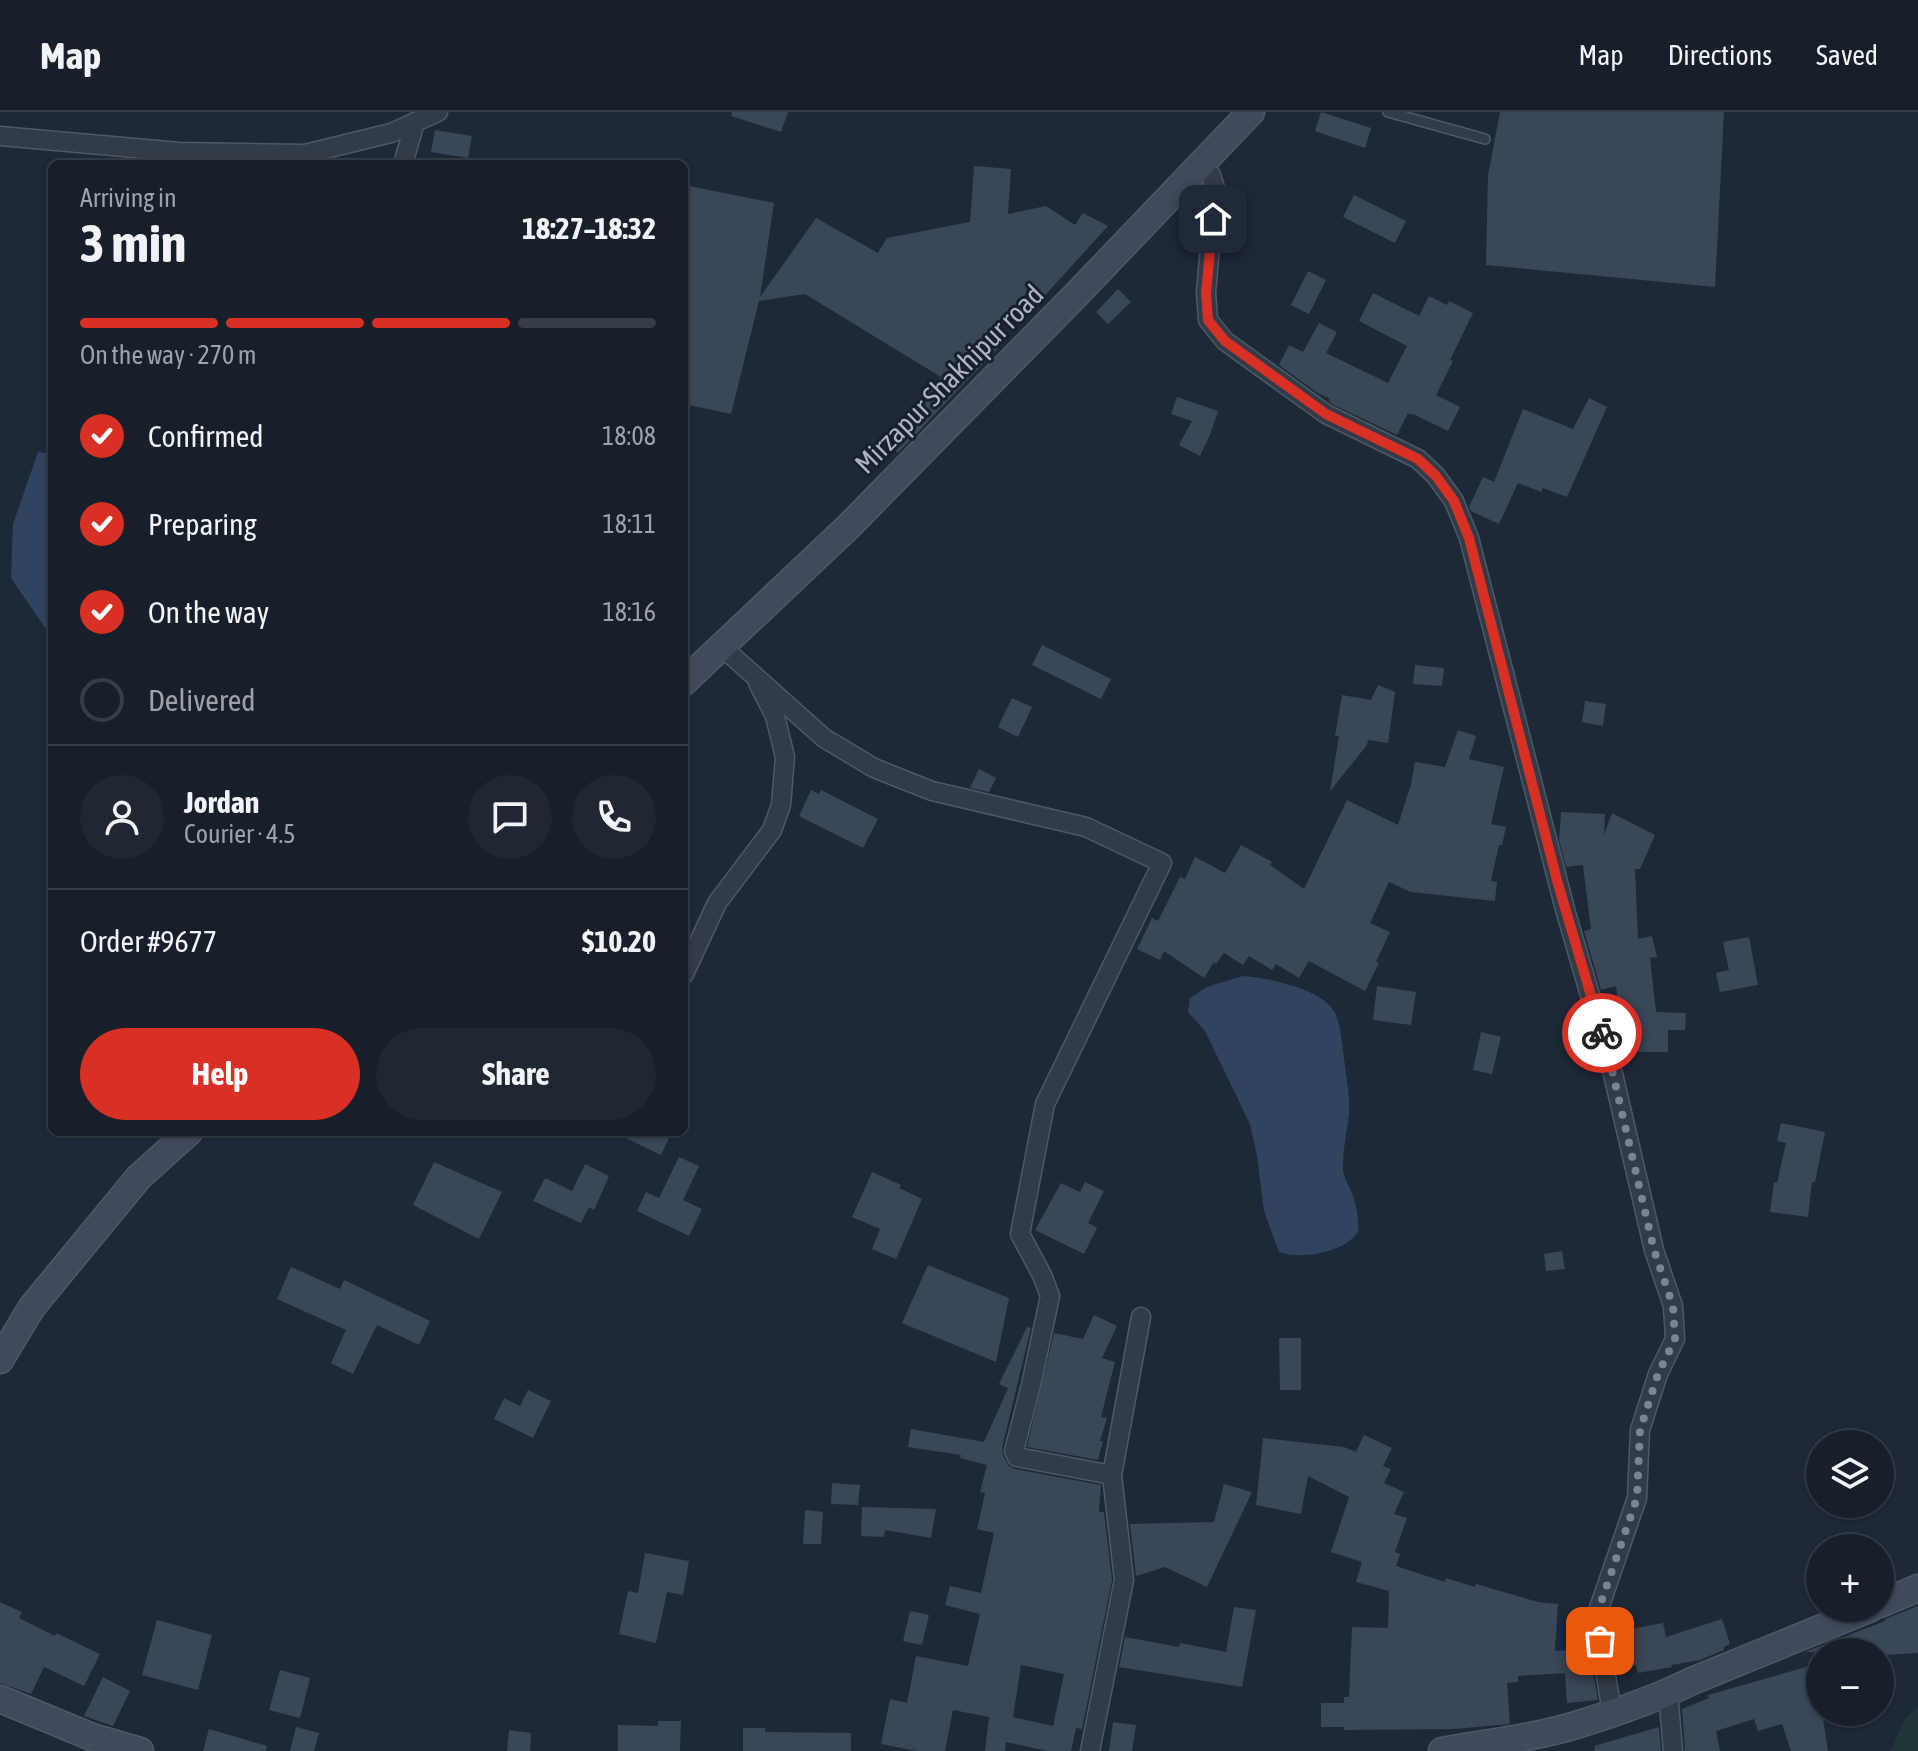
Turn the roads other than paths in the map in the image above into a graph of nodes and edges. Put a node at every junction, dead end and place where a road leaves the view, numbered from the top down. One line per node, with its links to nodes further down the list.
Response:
1 (438, 112): 4 (street)
2 (1251, 112): 8 (main road, Mirzapur Shakhipur road)
3 (1388, 112): 6 (lane)
4 (415, 122): 5 (street); 7 (street)
5 (0, 136)
6 (1485, 139)
7 (404, 160)
8 (1201, 163): 9 (main road, Mirzapur Shakhipur road); 22 (street)
9 (721, 646): 10 (street); 11 (main road, Mirzapur Shakhipur road)
10 (753, 674): 12 (street); 16 (street)
11 (688, 678)
12 (688, 965)
13 (185, 1136): 15 (main road)
14 (1141, 1317): 16 (street)
15 (0, 1360)
16 (1112, 1475): 24 (street)
17 (1918, 1588): 18 (main road)
18 (1894, 1598)
19 (1837, 1622): 20 (main road)
20 (1668, 1692): 22 (main road); 26 (street)
21 (0, 1699): 23 (main road)
22 (1612, 1712): 25 (main road)
23 (140, 1751)
24 (1090, 1751)
25 (1442, 1751)
26 (1673, 1751)

